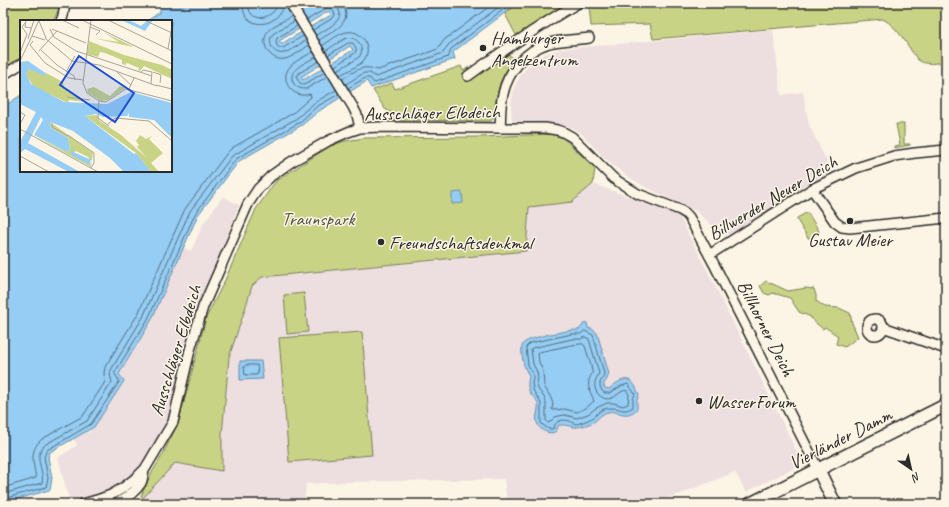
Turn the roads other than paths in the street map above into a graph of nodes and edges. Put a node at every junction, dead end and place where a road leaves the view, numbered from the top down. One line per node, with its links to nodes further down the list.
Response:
1 (65, 3): 4 (street)
2 (290, 3): 11 (street)
3 (578, 3): 5 (street)
4 (61, 20)
5 (537, 28): 7 (street); 10 (street)
6 (589, 38): 7 (street)
7 (540, 46): 12 (street)
8 (20, 65): 9 (street)
9 (3, 75)
10 (468, 76)
11 (360, 128): 12 (street, Ausschläger Elbdeich); 20 (street, Ausschläger Elbdeich)
12 (500, 128): 16 (street, Ausschläger Elbdeich)
13 (946, 150): 14 (street, Billwerder Neuer Deich)
14 (812, 189): 15 (street); 16 (street, Billwerder Neuer Deich)
15 (946, 218)
16 (709, 255): 21 (street, Billhorner Deich)
17 (883, 328): 18 (street)
18 (946, 349)
19 (946, 404): 21 (street, Vierländer Damm)
20 (144, 469): 22 (street, Ausschläger Elbdeich); 23 (street)
21 (818, 469): 24 (street, Vierländer Damm); 25 (street, Billhorner Deich)
22 (84, 504)
23 (116, 504)
24 (750, 504)
25 (836, 504)

